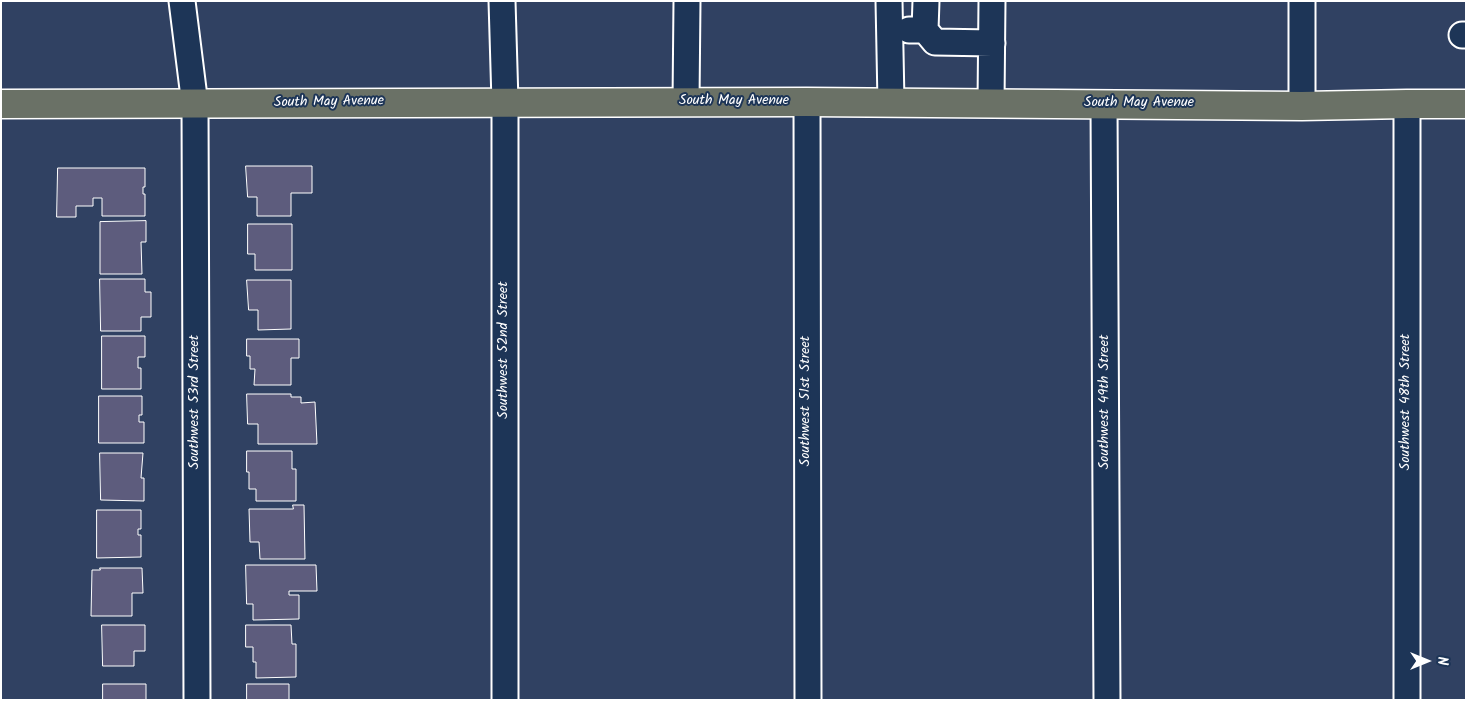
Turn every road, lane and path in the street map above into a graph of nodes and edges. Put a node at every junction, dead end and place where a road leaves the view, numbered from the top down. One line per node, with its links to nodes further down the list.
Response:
1 (182, 1): 17 (street, Southwest 53rd Street)
2 (502, 1): 11 (street, Southwest 52nd Street)
3 (687, 1): 12 (street)
4 (889, 1): 8 (street)
5 (926, 1): 9 (street)
6 (992, 1): 10 (street)
7 (1302, 1): 21 (street)
8 (890, 30): 9 (street); 14 (street)
9 (926, 30): 10 (street)
10 (992, 43): 15 (street)
11 (505, 102): 12 (main road, South May Avenue); 17 (main road, South May Avenue); 23 (street, Southwest 52nd Street)
12 (686, 102): 13 (main road, South May Avenue)
13 (807, 102): 14 (main road, South May Avenue); 24 (street, Southwest 51st Street)
14 (891, 102): 15 (main road, South May Avenue)
15 (991, 103): 18 (main road, South May Avenue)
16 (1, 104): 17 (main road, South May Avenue)
17 (195, 104): 22 (street, Southwest 53rd Street)
18 (1104, 104): 21 (main road, South May Avenue); 25 (street, Southwest 49th Street)
19 (1407, 104): 20 (main road, South May Avenue); 21 (main road, South May Avenue); 26 (street, Southwest 48th Street)
20 (1466, 104)
21 (1302, 106)
22 (196, 700)
23 (505, 700)
24 (808, 700)
25 (1107, 700)
26 (1408, 700)

